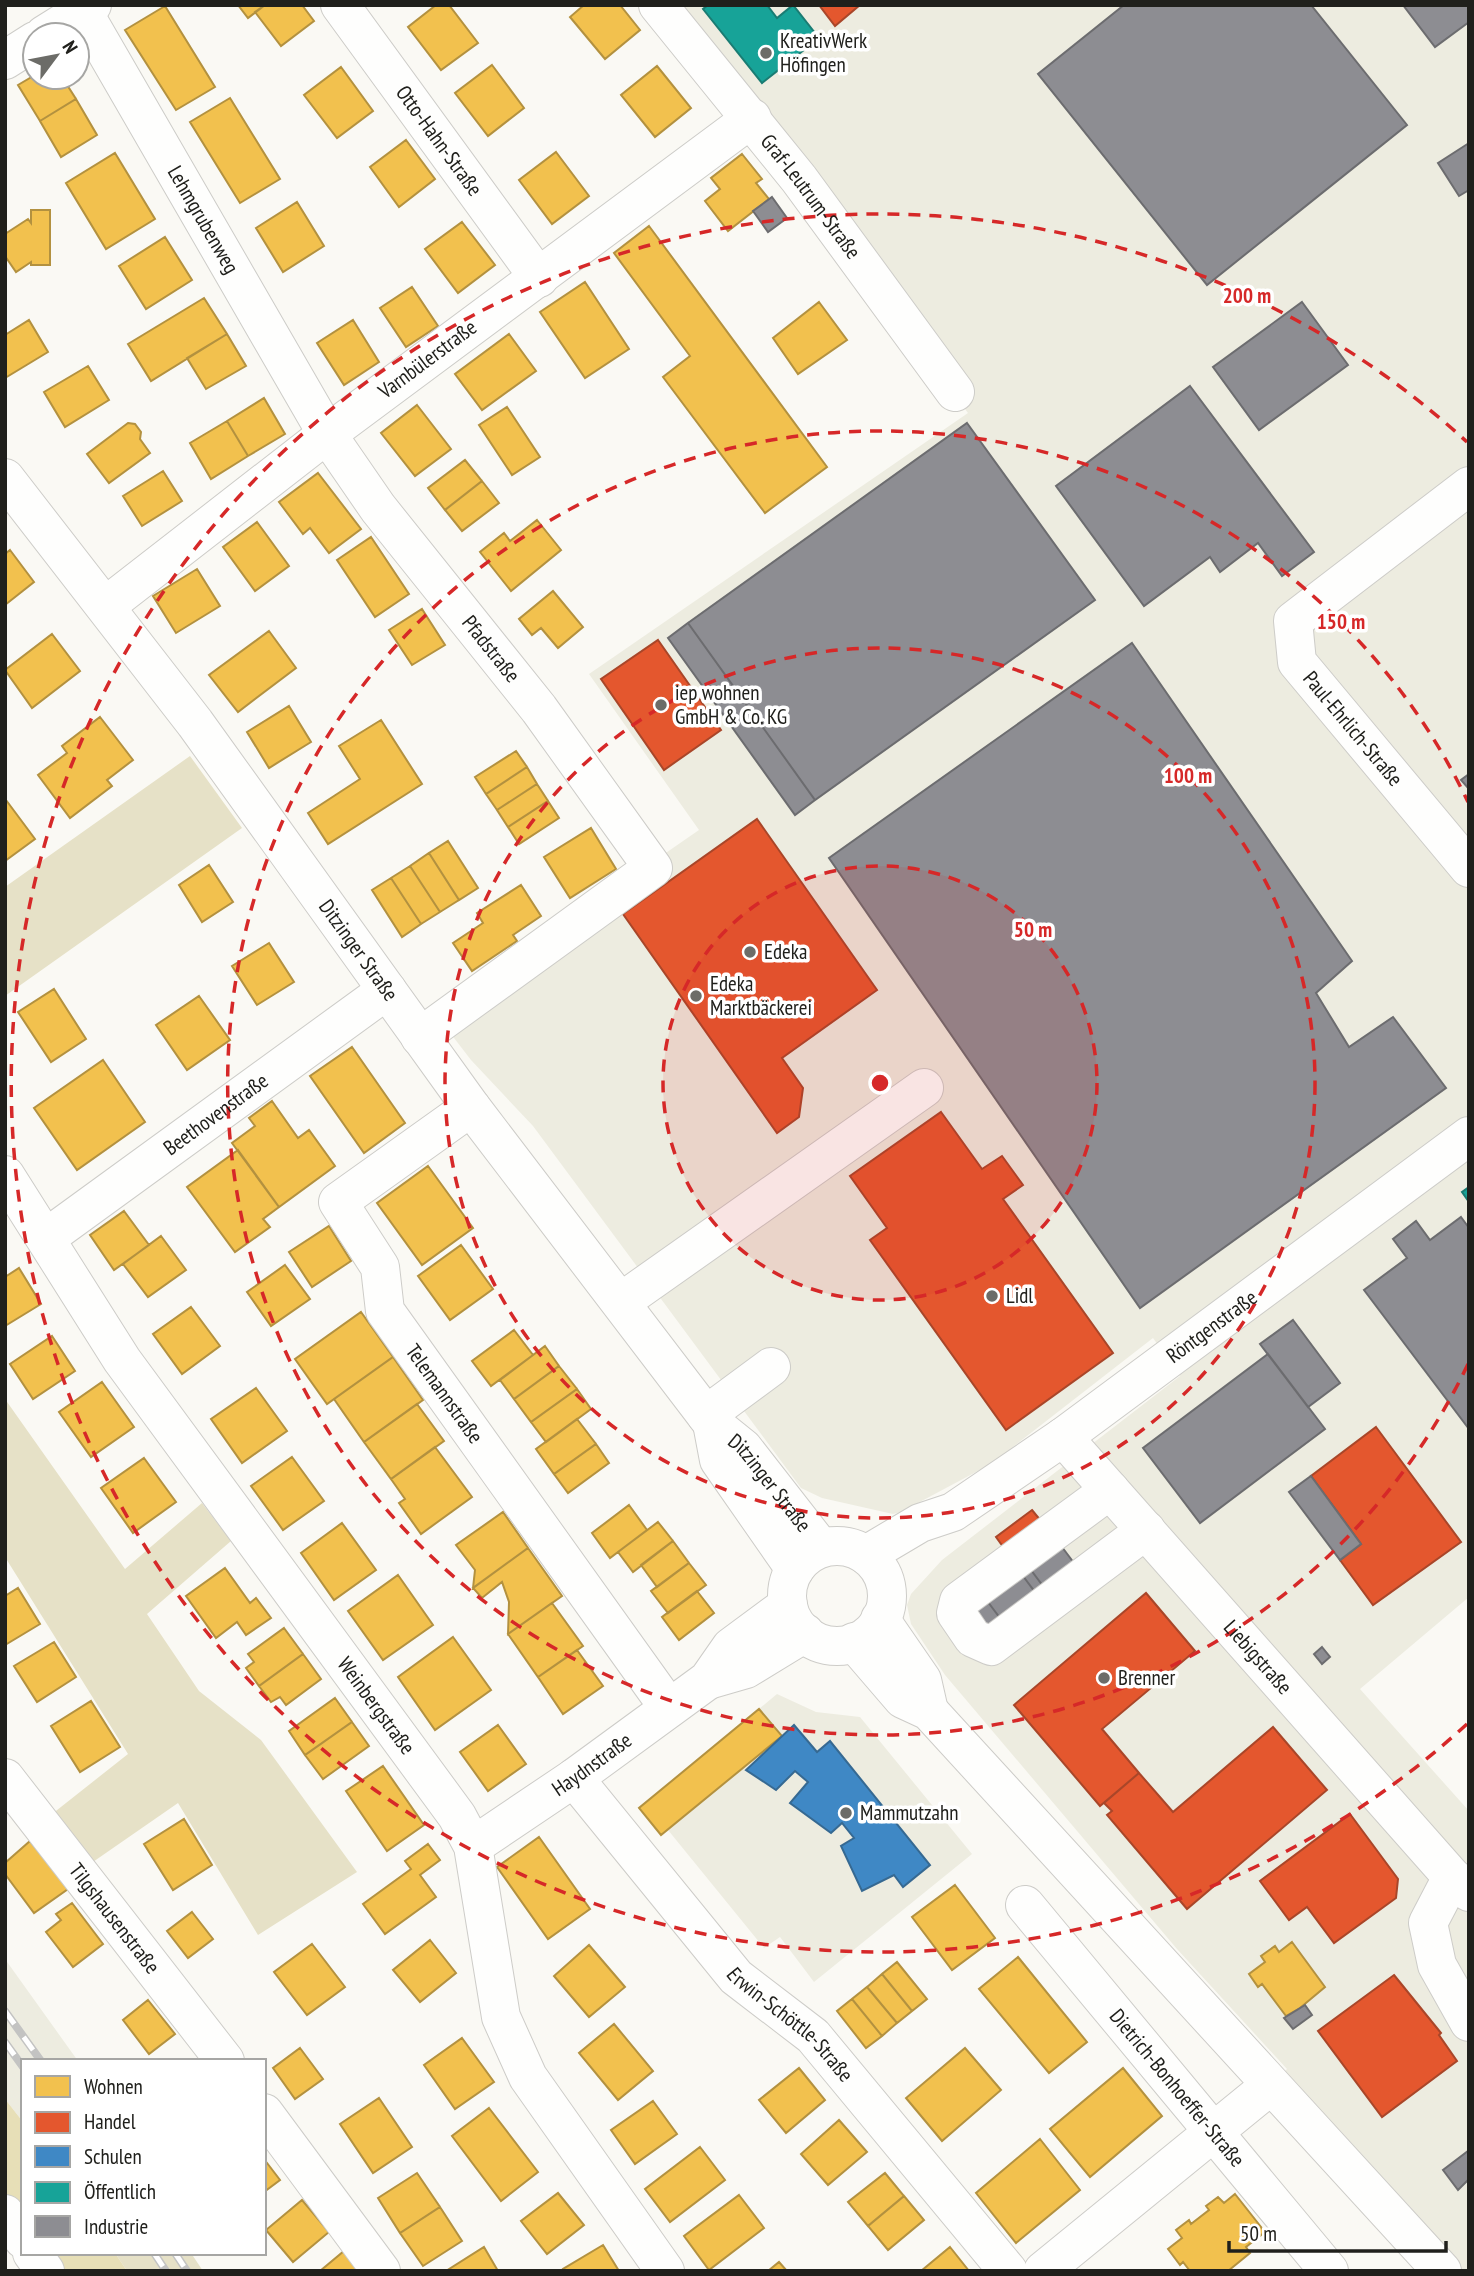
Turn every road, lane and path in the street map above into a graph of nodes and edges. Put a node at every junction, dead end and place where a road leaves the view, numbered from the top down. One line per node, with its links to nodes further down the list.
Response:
1 (340, 5): 8 (street, Otto-Hahn-Straße)
2 (658, 5): 7 (street, Graf-Leutrum-Straße)
3 (84, 7): 4 (street); 10 (street, Lehmgrubenweg)
4 (64, 21)
5 (21, 50): 6 (street)
6 (5, 60)
7 (752, 118): 8 (street, Varnbülerstraße); 9 (street, Graf-Leutrum-Straße)
8 (539, 278): 10 (street, Varnbülerstraße)
9 (955, 393)
10 (327, 434): 13 (street, Varnbülerstraße); 16 (street, Pfadstraße)
11 (5, 478): 13 (street, Ditzinger Straße)
12 (1469, 485): 14 (street, Paul-Ehrlich-Straße)
13 (107, 605): 15 (street, Ditzinger Straße)
14 (1469, 868)
15 (387, 990): 16 (street, Ditzinger Straße); 21 (street, Beethovenstraße)
16 (420, 1037): 18 (street, Ditzinger Straße)
17 (924, 1088): 22 (street)
18 (471, 1107): 22 (street, Ditzinger Straße); 31 (street, Telemannstraße)
19 (1469, 1136): 25 (street, Röntgenstraße)
20 (5, 1175): 21 (street, Weinbergstraße)
21 (46, 1238): 34 (street, Weinbergstraße)
22 (621, 1302): 24 (street, Ditzinger Straße)
23 (771, 1367): 24 (street)
24 (709, 1419): 29 (street, Ditzinger Straße)
25 (1063, 1437): 26 (street, Liebigstraße); 28 (street, Röntgenstraße)
26 (1110, 1490): 27 (street, Liebigstraße); 27 (street)
27 (1146, 1530): 35 (street, Liebigstraße)
28 (875, 1569): 29 (street); 30 (street)
29 (802, 1589): 30 (street); 31 (street, Haydnstraße)
30 (867, 1631): 39 (street)
31 (669, 1708): 33 (street, Haydnstraße)
32 (5, 1778): 38 (street, Tilgshausenstraße)
33 (574, 1778): 34 (street, Haydnstraße); 48 (street, Erwin-Schöttle-Straße)
34 (472, 1846): 47 (street, Weinbergstraße)
35 (1460, 1885): 37 (street, Liebigstraße)
36 (1025, 1905): 41 (street, Dietrich-Bonhoeffer-Straße)
37 (1469, 2022)
38 (223, 2059)
39 (1271, 2085): 41 (street); 51 (street)
40 (266, 2116): 46 (street)
41 (1213, 2132): 49 (street); 50 (street, Dietrich-Bonhoeffer-Straße)
42 (5, 2214): 43 (street)
43 (21, 2236)
44 (33, 2255): 45 (street)
45 (44, 2271)
46 (381, 2271)
47 (665, 2271)
48 (1009, 2271)
49 (1043, 2271)
50 (1329, 2271)
51 (1442, 2271)

